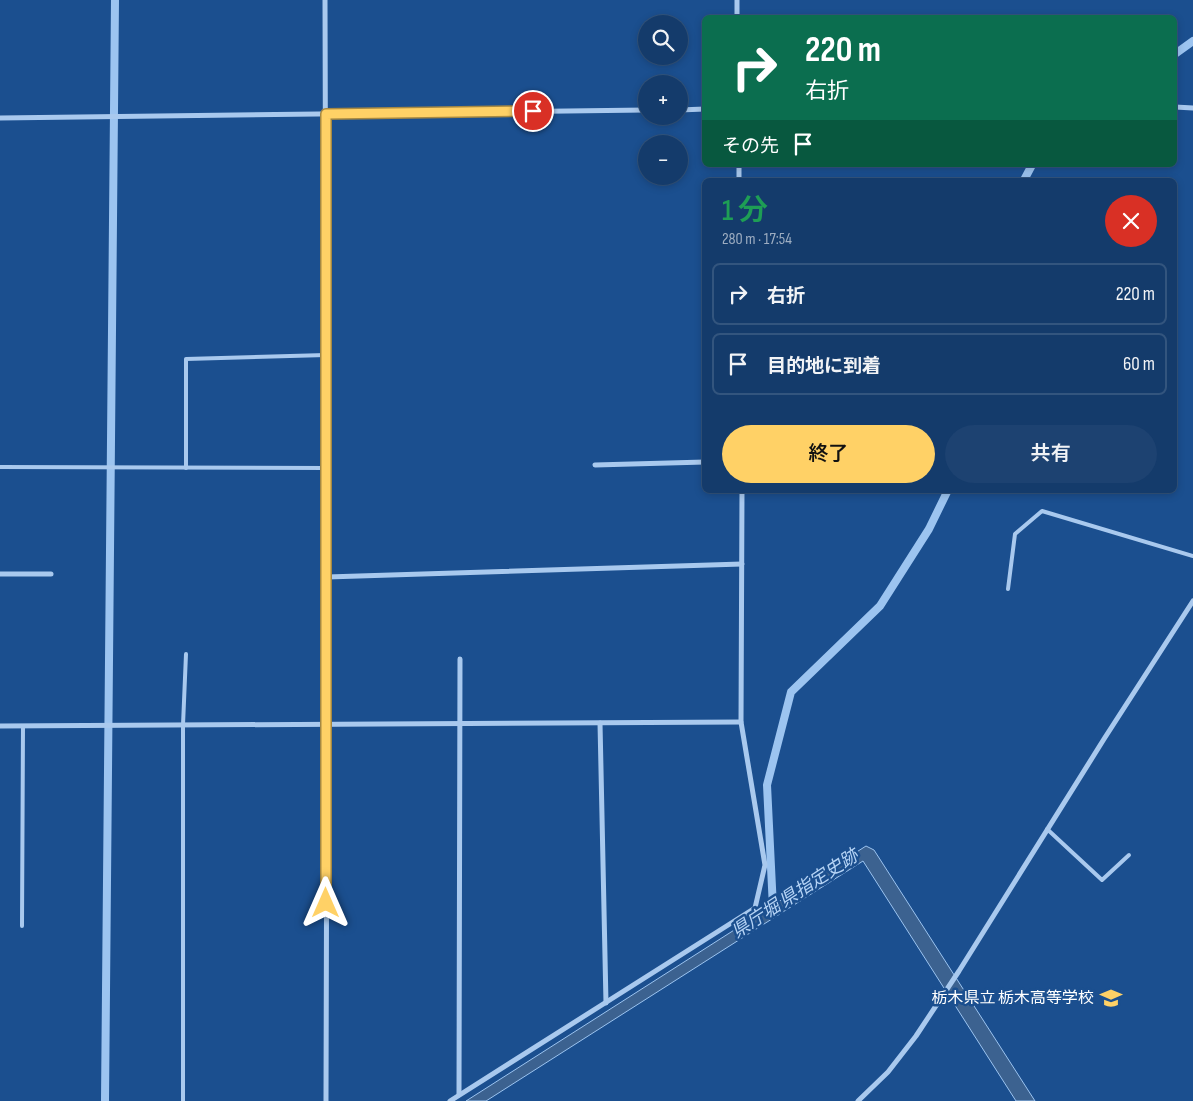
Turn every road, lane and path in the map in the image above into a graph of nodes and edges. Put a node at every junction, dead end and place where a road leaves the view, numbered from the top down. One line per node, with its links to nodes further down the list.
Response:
1 (325, 0): 9 (street)
2 (737, 0): 3 (street)
3 (737, 15)
4 (1177, 108): 5 (street)
5 (1193, 108)
6 (702, 109): 8 (street)
7 (638, 110): 9 (street)
8 (688, 110)
9 (326, 114): 10 (street); 11 (street)
10 (0, 118)
11 (326, 355): 15 (lane); 16 (street)
12 (702, 462): 13 (street)
13 (595, 465)
14 (0, 468): 15 (lane)
15 (186, 468): 16 (lane)
16 (326, 468): 22 (street)
17 (742, 493): 19 (street)
18 (1193, 556): 23 (lane)
19 (742, 564): 22 (street); 27 (street)
20 (0, 574): 21 (street)
21 (51, 574)
22 (326, 577): 29 (street)
23 (1008, 589)
24 (1193, 601): 34 (street)
25 (186, 654): 31 (lane)
26 (460, 659): 30 (street)
27 (741, 722): 28 (street); 37 (street)
28 (600, 723): 30 (street); 37 (street)
29 (327, 724): 30 (street); 31 (street); 40 (street)
30 (461, 724): 38 (street)
31 (183, 725): 33 (street); 39 (lane)
32 (0, 726): 33 (street)
33 (23, 726): 36 (lane)
34 (1047, 829): 35 (lane); 42 (street)
35 (1129, 855)
36 (22, 926)
37 (606, 1003): 38 (street)
38 (459, 1095): 41 (street)
39 (183, 1101)
40 (326, 1101)
41 (450, 1101)
42 (858, 1101)

